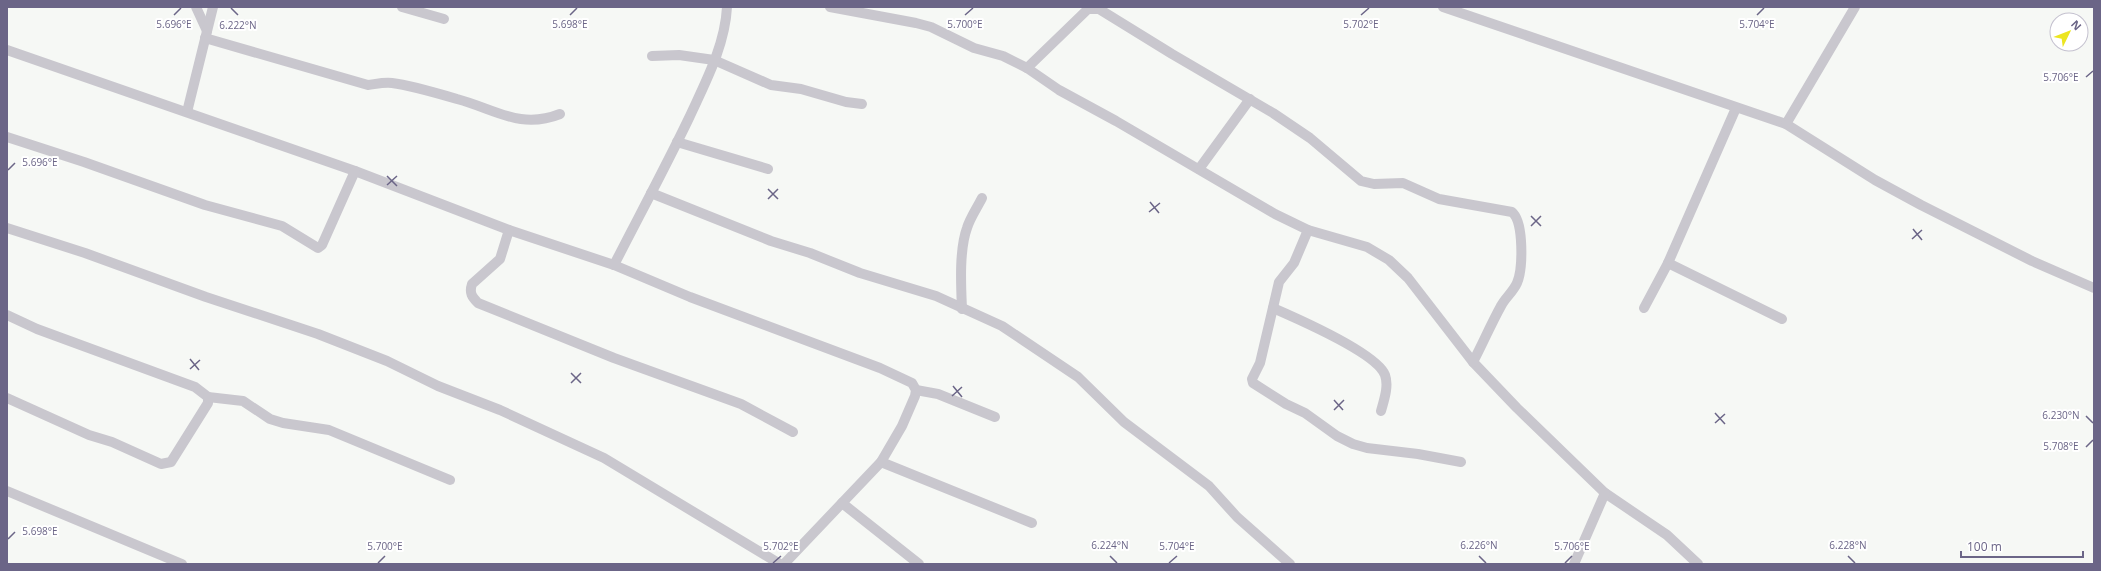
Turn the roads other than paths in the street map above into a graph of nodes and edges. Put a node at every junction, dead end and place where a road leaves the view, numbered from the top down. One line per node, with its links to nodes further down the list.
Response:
1 (196, 7): 9 (street)
2 (213, 7): 9 (street)
3 (402, 7): 8 (street)
4 (727, 7): 12 (street)
5 (830, 7): 13 (street)
6 (1443, 7): 16 (street)
7 (1854, 7): 19 (street)
8 (444, 19)
9 (206, 34): 17 (street); 18 (street)
10 (7, 50): 17 (street)
11 (652, 56): 12 (street)
12 (714, 60): 15 (street); 21 (street)
13 (1027, 68): 14 (street); 23 (street)
14 (1250, 99): 23 (street); 38 (street)
15 (862, 104)
16 (1736, 108): 19 (street); 30 (street)
17 (187, 112): 24 (street)
18 (560, 114)
19 (1786, 124): 32 (street)
20 (7, 137): 24 (street)
21 (677, 142): 22 (street); 25 (street)
22 (768, 169)
23 (1200, 169): 29 (street)
24 (355, 171): 28 (street)
25 (651, 193): 31 (street); 35 (street)
26 (982, 198): 35 (street)
27 (7, 228): 53 (street)
28 (509, 230): 31 (street); 44 (street)
29 (1308, 230): 33 (street); 38 (street)
30 (1668, 263): 34 (street); 37 (street)
31 (614, 265): 39 (street)
32 (2094, 288)
33 (1273, 308): 42 (street); 46 (street)
34 (1644, 308)
35 (962, 309): 56 (street)
36 (7, 315): 40 (street)
37 (1782, 319)
38 (1473, 362): 49 (street)
39 (916, 390): 43 (street); 45 (street)
40 (208, 397): 41 (street); 47 (street)
41 (7, 398)
42 (1381, 411)
43 (995, 417)
44 (792, 432)
45 (880, 462): 50 (street); 51 (street)
46 (1462, 462)
47 (450, 480)
48 (7, 491): 52 (street)
49 (1605, 493): 57 (street); 58 (street)
50 (842, 503): 54 (street); 55 (street)
51 (1032, 523)
52 (182, 564)
53 (780, 564)
54 (784, 564)
55 (918, 564)
56 (1290, 564)
57 (1574, 564)
58 (1698, 564)

